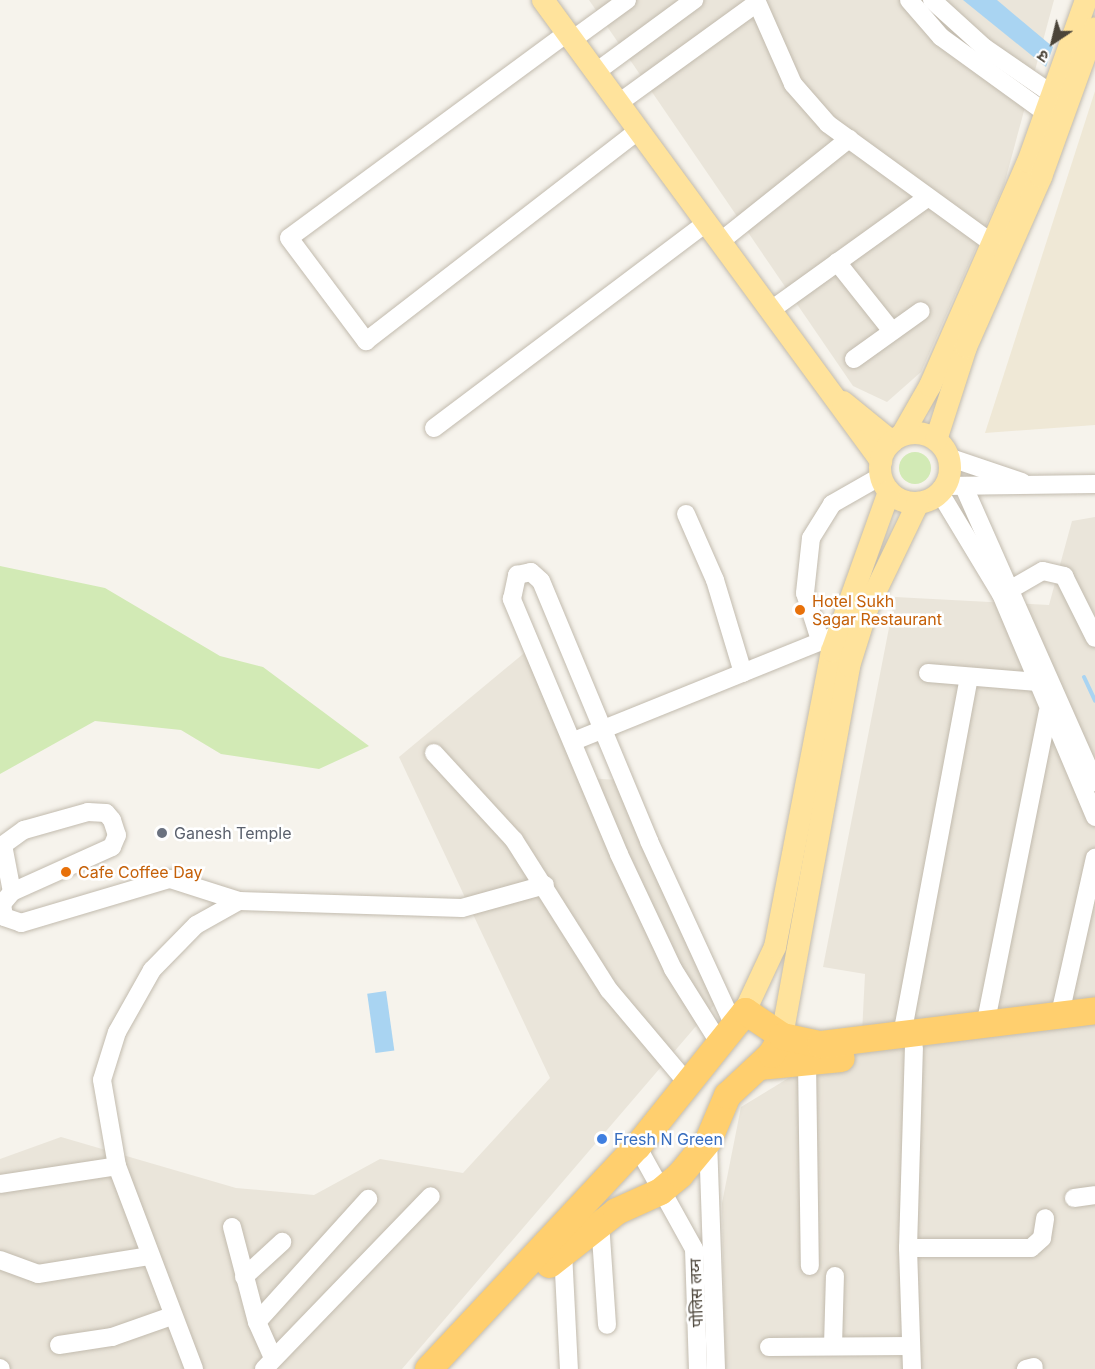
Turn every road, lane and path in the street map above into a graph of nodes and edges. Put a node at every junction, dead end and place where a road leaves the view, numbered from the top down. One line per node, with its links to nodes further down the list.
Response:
1 (543, 0): 9 (main road)
2 (627, 0): 9 (street)
3 (694, 0): 10 (street)
4 (909, 0): 12 (street)
5 (932, 0): 12 (street)
6 (1086, 0): 12 (main road)
7 (756, 1): 11 (street); 14 (street)
8 (1095, 28): 25 (main road)
9 (570, 37): 10 (main road); 13 (street)
10 (596, 72): 11 (main road)
11 (620, 102): 13 (main road)
12 (1049, 103): 18 (main road)
13 (640, 129): 16 (main road)
14 (849, 139): 15 (street); 17 (street)
15 (928, 197): 18 (street); 19 (street)
16 (707, 222): 17 (main road); 24 (street)
17 (721, 241): 20 (main road)
18 (992, 243): 26 (main road)
19 (837, 262): 20 (street); 22 (street)
20 (771, 310): 26 (main road)
21 (921, 311): 22 (street)
22 (891, 330): 23 (street)
23 (854, 359)
24 (434, 428)
25 (942, 448): 26 (main road); 28 (street); 29 (main road)
26 (889, 461): 30 (main road); 33 (main road); 33 (street)
27 (1095, 484): 28 (street)
28 (1041, 488): 29 (street)
29 (950, 489): 30 (main road); 32 (street); 38 (street)
30 (918, 503): 54 (main road)
31 (686, 514): 35 (street)
32 (1013, 588): 34 (street); 43 (street)
33 (829, 637): 35 (street); 53 (main road)
34 (1095, 638)
35 (743, 673): 40 (street)
36 (928, 674): 37 (street)
37 (969, 677): 38 (street); 55 (street)
38 (1038, 682): 39 (street)
39 (1048, 712): 44 (street); 51 (street)
40 (604, 728): 41 (street); 41 (street); 53 (street)
41 (574, 741): 53 (street)
42 (434, 753): 46 (street)
43 (1095, 782)
44 (1095, 817)
45 (1095, 858): 50 (street)
46 (545, 885): 48 (street); 58 (street)
47 (12, 892): 47 (street); 48 (street)
48 (239, 901): 61 (street)
49 (1095, 1010): 50 (highway)
50 (1060, 1014): 51 (highway)
51 (986, 1021): 55 (highway)
52 (1095, 1024): 55 (highway)
53 (733, 1027): 54 (highway); 58 (highway)
54 (782, 1036): 55 (highway); 57 (highway)
55 (908, 1042): 56 (highway); 72 (street)
56 (807, 1062): 57 (highway); 76 (street)
57 (759, 1066): 59 (highway)
58 (689, 1085): 60 (highway)
59 (708, 1140): 63 (highway); 93 (street)
60 (637, 1146): 63 (street, पोलिस लय्न); 89 (highway)
61 (117, 1166): 62 (street); 74 (street)
62 (0, 1184)
63 (660, 1191): 69 (highway); 92 (street, पोलिस लय्न)
64 (1095, 1195): 66 (street)
65 (431, 1196): 87 (street)
66 (1074, 1198)
67 (368, 1199): 80 (street)
68 (1045, 1218): 72 (street)
69 (600, 1222): 73 (highway); 81 (street)
70 (232, 1227): 78 (street)
71 (282, 1242): 78 (street)
72 (908, 1248): 84 (street)
73 (563, 1252): 86 (street); 90 (highway)
74 (149, 1256): 75 (street); 79 (street)
75 (0, 1260)
76 (810, 1266)
77 (835, 1276): 83 (street)
78 (244, 1277): 80 (street)
79 (172, 1316): 82 (street); 88 (street)
80 (256, 1322): 87 (street)
81 (607, 1325)
82 (59, 1345)
83 (833, 1346): 84 (street); 85 (street)
84 (910, 1346): 94 (street)
85 (769, 1347)
86 (569, 1362): 91 (street)
87 (268, 1364)
88 (194, 1369)
89 (428, 1369)
90 (451, 1369)
91 (555, 1369)
92 (698, 1369)
93 (716, 1369)
94 (912, 1369)

